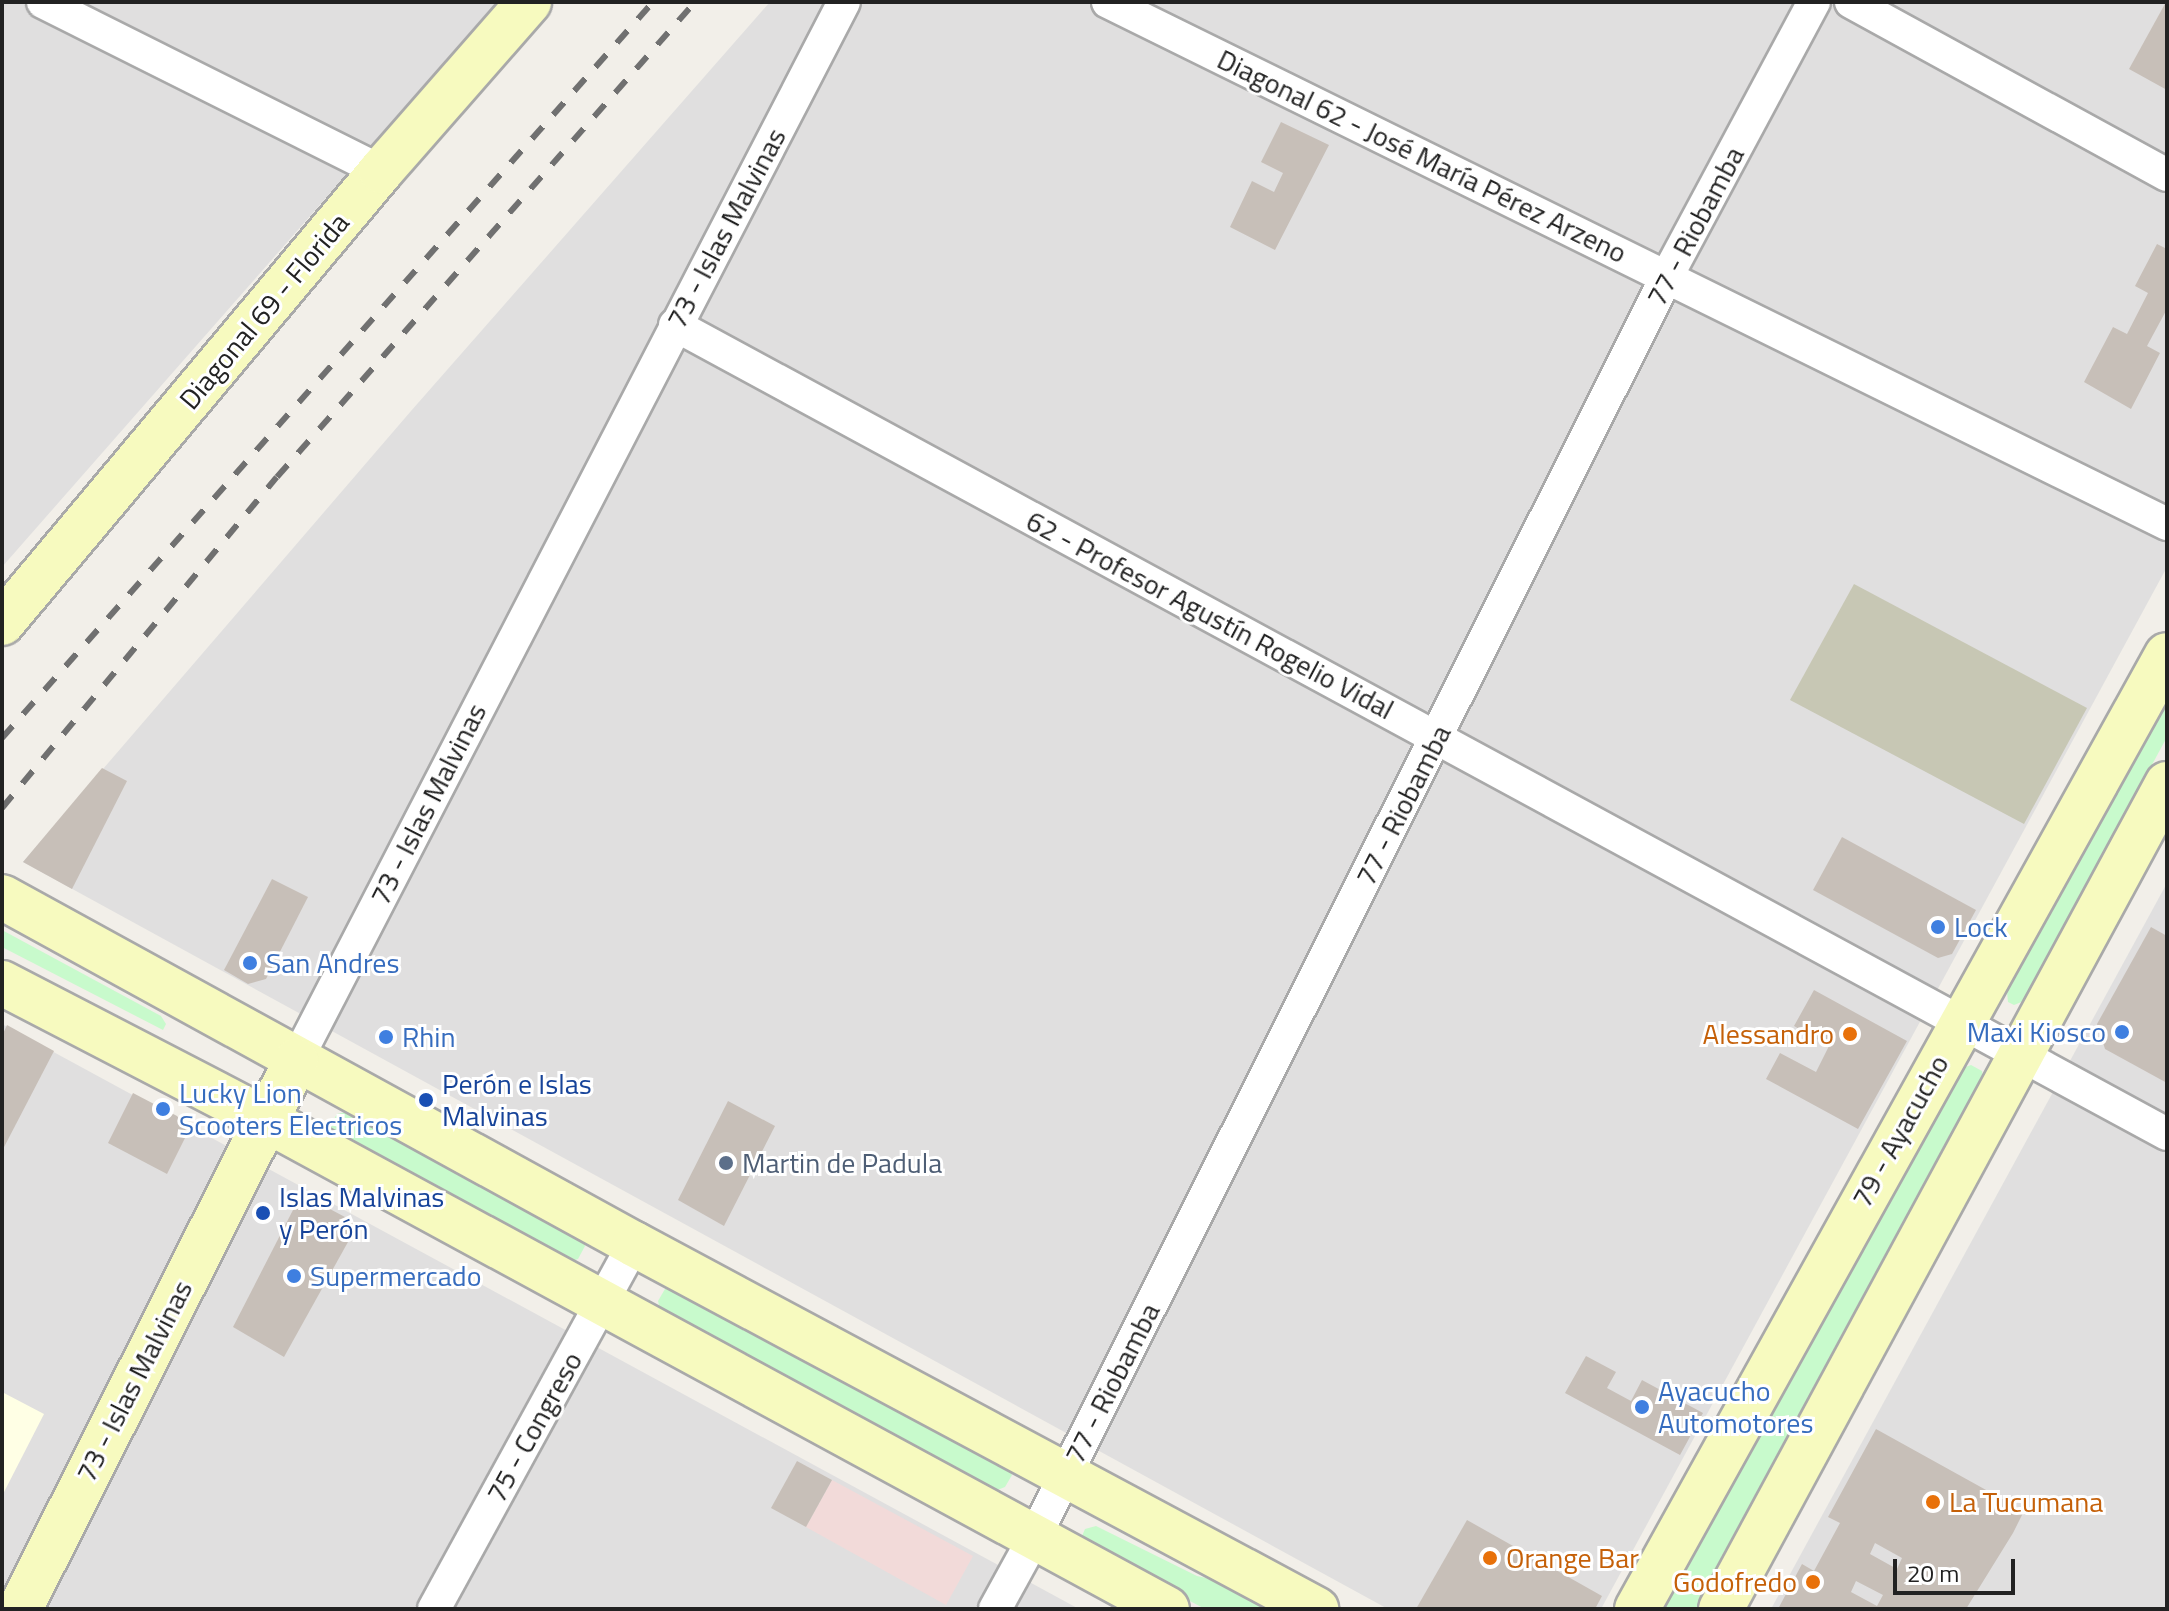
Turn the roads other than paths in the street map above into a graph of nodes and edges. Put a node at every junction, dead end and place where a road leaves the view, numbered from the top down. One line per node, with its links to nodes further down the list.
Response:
1 (43, 2): 7 (street)
2 (529, 2): 7 (main road, Diagonal 69 - Florida)
3 (844, 2): 10 (street, 73 - Islas Malvinas)
4 (1108, 2): 9 (street, Diagonal 62 - José María Pérez Arzeno)
5 (1814, 2): 9 (street, 77 - Riobamba)
6 (1851, 2): 8 (street)
7 (381, 171): 12 (main road, Diagonal 69 - Florida)
8 (2167, 175)
9 (1667, 276): 11 (street, Diagonal 62 - José María Pérez Arzeno); 14 (street, 77 - Riobamba)
10 (675, 325): 14 (street, 62 - Profesor Agustín Rogelio Vidal); 20 (street, 73 - Islas Malvinas)
11 (2167, 524)
12 (2, 623)
13 (2167, 655): 18 (main road, 79 - Ayacucho)
14 (1437, 738): 18 (street, 62 - Profesor Agustín Rogelio Vidal); 25 (street, 77 - Riobamba)
15 (2167, 784): 19 (main road)
16 (2, 897): 20 (main road)
17 (2, 983): 21 (main road)
18 (1960, 1024): 19 (street, 62 - Profesor Agustín Rogelio Vidal); 32 (main road, 79 - Ayacucho)
19 (2019, 1057): 22 (street, 62 - Profesor Agustín Rogelio Vidal); 33 (main road)
20 (296, 1061): 21 (main road, 73 - Islas Malvinas); 23 (main road)
21 (266, 1120): 24 (main road); 27 (main road, 73 - Islas Malvinas)
22 (2167, 1134)
23 (634, 1244): 24 (street, 75 - Congreso); 25 (main road)
24 (601, 1304): 26 (main road); 28 (street, 75 - Congreso)
25 (1066, 1474): 26 (street, 77 - Riobamba); 31 (main road)
26 (1034, 1538): 29 (street, 77 - Riobamba); 30 (main road)
27 (20, 1609)
28 (434, 1609)
29 (995, 1609)
30 (1167, 1609)
31 (1316, 1609)
32 (1637, 1609)
33 (1721, 1609)

